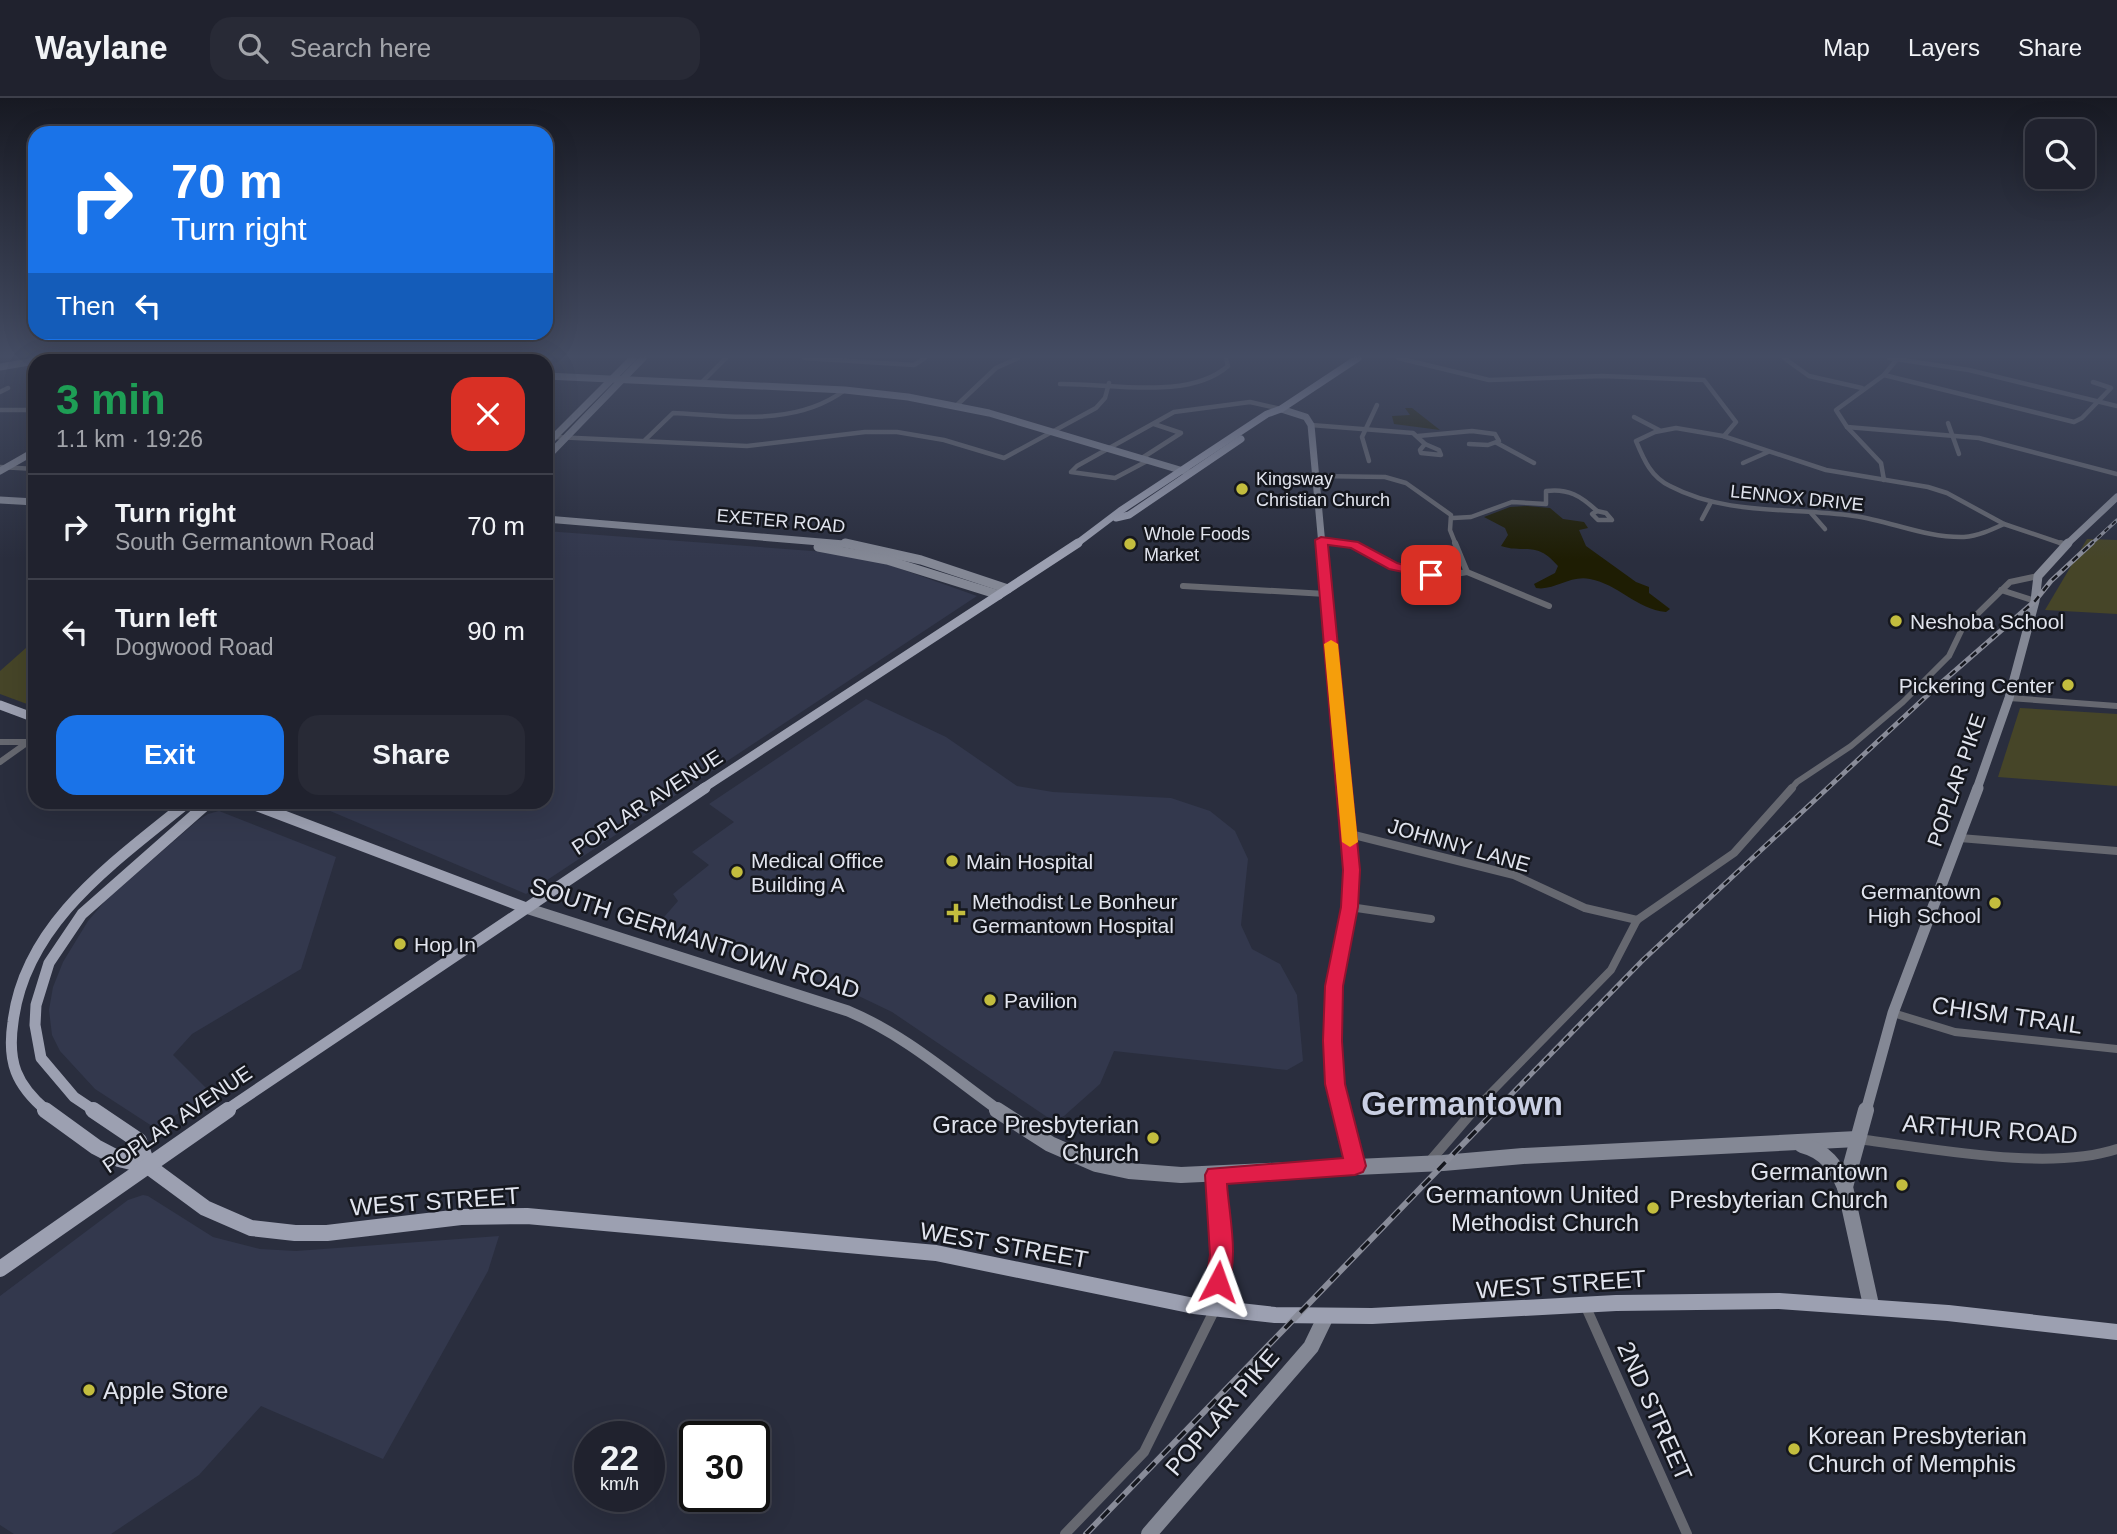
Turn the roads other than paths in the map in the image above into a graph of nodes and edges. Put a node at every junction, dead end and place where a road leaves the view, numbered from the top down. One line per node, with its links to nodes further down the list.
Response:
1 (567, 425): 22 (street)
2 (579, 425): 23 (street)
3 (659, 425): 24 (street)
4 (1029, 425): 18 (street)
5 (1066, 425): 18 (street)
6 (1152, 425): 28 (street)
7 (1157, 425): 33 (street)
8 (1250, 425): 39 (main road, POPLAR AVENUE)
9 (1263, 425): 40 (main road, POPLAR AVENUE)
10 (1311, 425): 16 (street); 42 (street)
11 (1367, 425): 16 (street)
12 (1649, 425): 17 (street)
13 (1733, 425): 21 (street)
14 (1949, 425): 19 (street)
15 (1847, 426): 19 (street); 43 (street)
16 (1365, 429): 20 (street); 34 (street)
17 (1659, 430): 21 (street); 47 (street, LENNOX DRIVE)
18 (1054, 432): 24 (street); 28 (street)
19 (1951, 435): 31 (street); 41 (street)
20 (1418, 436): 25 (street); 26 (street)
21 (1724, 436): 30 (street)
22 (555, 437): 23 (street)
23 (567, 437): 24 (street); 29 (street)
24 (645, 440)
25 (1497, 443): 27 (street); 35 (street)
26 (1425, 444)
27 (1469, 444)
28 (1111, 449): 33 (street); 33 (street)
29 (553, 451)
30 (1768, 452): 36 (street); 43 (street)
31 (1959, 454)
32 (28, 455): 37 (street)
33 (1145, 459): 39 (street)
34 (1369, 461)
35 (1534, 463)
36 (1743, 463)
37 (2, 468): 38 (street)
38 (28, 469)
39 (1181, 470): 40 (street); 52 (main road, POPLAR AVENUE)
40 (1191, 473): 52 (main road, POPLAR AVENUE)
41 (2117, 474)
42 (1316, 476): 53 (street); 59 (street)
43 (1884, 480): 56 (street)
44 (2117, 497): 60 (street)
45 (0, 500): 46 (street)
46 (28, 502)
47 (1712, 502): 51 (street, LENNOX DRIVE); 54 (street)
48 (0, 507): 49 (street)
49 (28, 509)
50 (1597, 511): 53 (street)
51 (1811, 513): 56 (street, LENNOX DRIVE); 58 (street)
52 (1114, 518): 65 (main road, POPLAR AVENUE)
53 (1453, 518): 61 (street)
54 (1702, 519)
55 (553, 520): 65 (street, EXETER ROAD)
56 (2004, 524): 60 (street)
57 (553, 527): 65 (street, EXETER ROAD)
58 (1825, 530)
59 (1321, 540): 61 (street); 66 (street)
60 (2067, 545): 62 (street)
61 (1467, 572): 68 (street)
62 (2038, 576): 64 (street); 67 (street, POPLAR PIKE)
63 (1183, 586): 66 (street)
64 (2001, 590): 67 (street); 85 (street)
65 (1003, 592): 83 (main road, POPLAR AVENUE)
66 (1326, 594): 79 (street)
67 (2035, 601): 69 (street, POPLAR PIKE)
68 (1549, 606)
69 (2009, 698): 71 (street); 80 (street, POPLAR PIKE)
70 (0, 705): 72 (main road)
71 (2117, 706)
72 (28, 715)
73 (0, 742): 74 (street)
74 (26, 742): 75 (street)
75 (0, 762)
76 (180, 809): 91 (main road)
77 (201, 809): 91 (main road)
78 (265, 809): 83 (main road, SOUTH GERMANTOWN ROAD)
79 (1350, 834): 82 (street); 85 (street, JOHNNY LANE)
80 (1960, 838): 81 (street); 86 (street, POPLAR PIKE)
81 (2117, 850)
82 (1350, 907): 84 (street); 93 (street)
83 (526, 908): 91 (main road, POPLAR AVENUE); 94 (street, SOUTH GERMANTOWN ROAD)
84 (1431, 919)
85 (1637, 920): 92 (street)
86 (1893, 1013): 87 (street, CHISM TRAIL); 88 (street, POPLAR PIKE)
87 (2117, 1049)
88 (1857, 1139): 89 (street, SOUTH GERMANTOWN ROAD); 90 (street, ARTHUR ROAD); 95 (street, POPLAR PIKE)
89 (1789, 1142): 92 (street, SOUTH GERMANTOWN ROAD); 95 (street)
90 (2117, 1149)
91 (147, 1164): 96 (main road, POPLAR AVENUE); 99 (main road, WEST STREET)
92 (1429, 1164): 93 (street, SOUTH GERMANTOWN ROAD)
93 (1355, 1166): 94 (street, SOUTH GERMANTOWN ROAD)
94 (1215, 1175): 99 (street)
95 (1845, 1187): 97 (street, POPLAR PIKE)
96 (0, 1269)
97 (1871, 1305): 98 (main road, WEST STREET); 101 (main road)
98 (1585, 1306): 100 (main road, WEST STREET); 104 (street, 2ND STREET)
99 (1214, 1308): 100 (main road, WEST STREET); 102 (street)
100 (1325, 1318): 103 (street, POPLAR PIKE)
101 (2117, 1332)
102 (1065, 1534)
103 (1149, 1534)
104 (1687, 1534)

